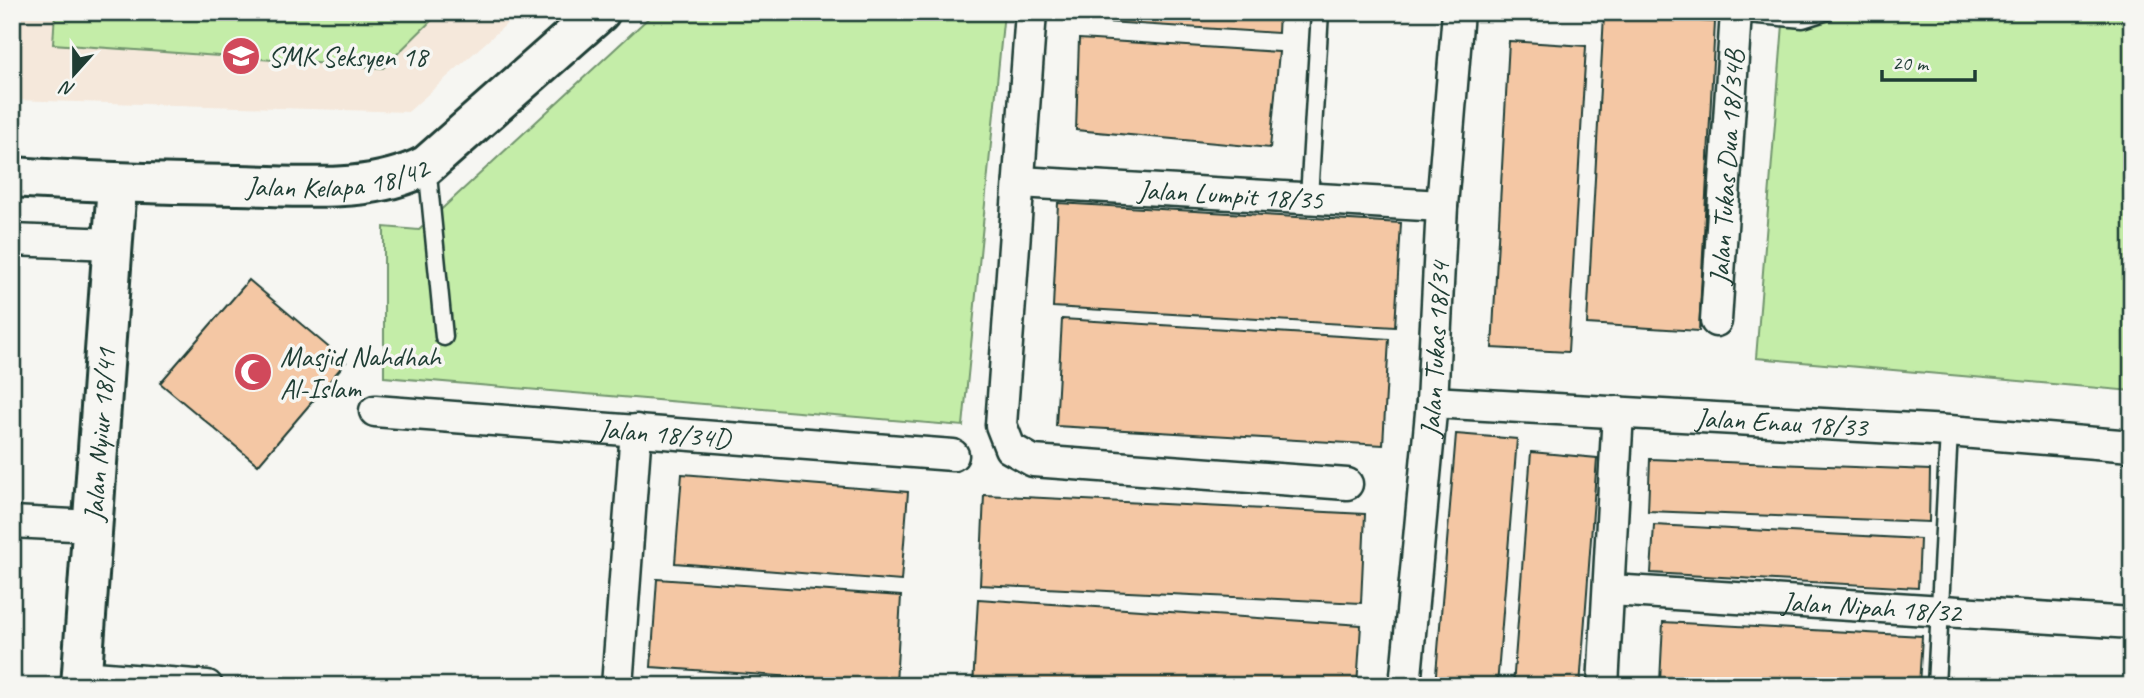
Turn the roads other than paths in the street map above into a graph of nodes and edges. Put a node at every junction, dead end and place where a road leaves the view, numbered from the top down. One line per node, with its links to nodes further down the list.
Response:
1 (600, 12): 8 (street, Jalan Kelapa 18/42)
2 (1031, 12): 10 (street)
3 (1320, 12): 12 (lane)
4 (1458, 12): 13 (street, Jalan Tukas 18/34)
5 (1730, 12): 7 (street)
6 (1825, 12): 7 (lane)
7 (1736, 13): 16 (street, Jalan Tukas Dua 18/34B)
8 (427, 164): 11 (street, Jalan Kelapa 18/42); 17 (lane)
9 (12, 177): 11 (street, Jalan Kelapa 18/42)
10 (1019, 182): 12 (street, Jalan Lumpit 18/35); 25 (street)
11 (117, 184): 15 (street, Jalan Nyiur 18/41)
12 (1309, 198): 13 (street, Jalan Lumpit 18/35)
13 (1442, 206): 18 (street, Jalan Tukas 18/34)
14 (12, 240): 15 (street)
15 (113, 244): 27 (street, Jalan Nyiur 18/41)
16 (1716, 321)
17 (444, 337)
18 (1432, 402): 20 (street, Jalan Enau 18/33); 34 (street, Jalan Tukas 18/34)
19 (375, 411): 21 (street, Jalan 18/34D)
20 (1618, 412): 22 (street, Jalan Enau 18/33); 28 (street)
21 (636, 430): 24 (street, Jalan 18/34D); 33 (street)
22 (1950, 431): 23 (street, Jalan Enau 18/33); 29 (lane)
23 (2132, 446)
24 (953, 455)
25 (1347, 484)
26 (12, 522): 27 (street)
27 (93, 526): 31 (street, Jalan Nyiur 18/41)
28 (1611, 590): 29 (street, Jalan Nipah 18/32); 35 (street)
29 (1940, 612): 30 (street, Jalan Nipah 18/32); 36 (lane)
30 (2132, 624)
31 (81, 681): 32 (street)
32 (207, 686)
33 (617, 686)
34 (1405, 686)
35 (1603, 686)
36 (1936, 686)

